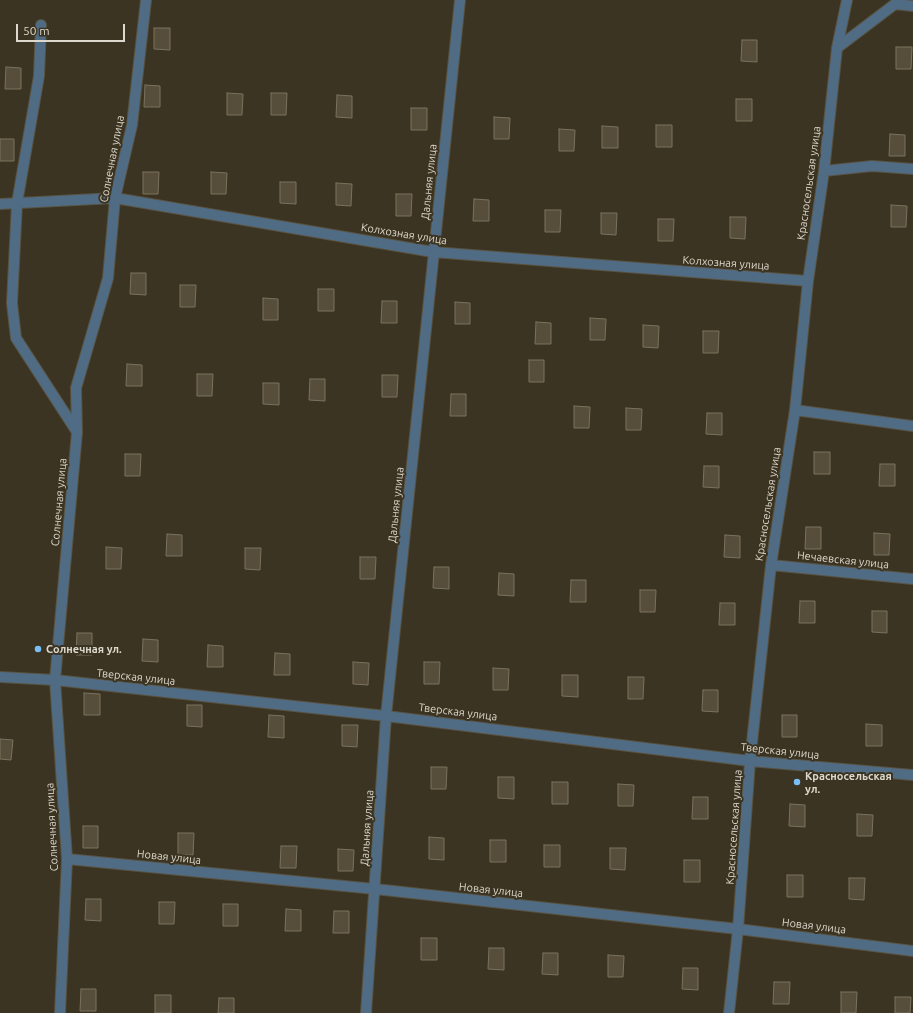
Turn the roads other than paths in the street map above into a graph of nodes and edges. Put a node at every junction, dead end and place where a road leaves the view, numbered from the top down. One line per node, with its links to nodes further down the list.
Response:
1 (146, 0): 9 (street, Солнечная улица)
2 (460, 0): 12 (street, Дальняя улица)
3 (847, 0): 6 (street, Красносельская улица)
4 (913, 6): 6 (street)
5 (41, 25): 10 (street)
6 (837, 48): 8 (street, Красносельская улица)
7 (913, 169): 8 (street)
8 (824, 171): 13 (street, Красносельская улица)
9 (115, 198): 10 (street, Колхозная улица); 12 (street, Колхозная улица); 16 (street, Солнечная улица)
10 (17, 203): 11 (street, Колхозная улица); 16 (street)
11 (0, 204)
12 (433, 252): 13 (street, Колхозная улица); 21 (street, Дальняя улица)
13 (808, 281): 14 (street, Красносельская улица)
14 (795, 410): 15 (street); 17 (street, Красносельская улица)
15 (913, 426)
16 (77, 432): 20 (street, Солнечная улица)
17 (771, 565): 18 (street, Нечаевская улица); 22 (street, Красносельская улица)
18 (913, 579)
19 (0, 677): 20 (street, Тверская улица)
20 (55, 680): 21 (street, Тверская улица); 24 (street, Солнечная улица)
21 (386, 716): 22 (street, Тверская улица); 25 (street, Дальняя улица)
22 (750, 761): 23 (street, Тверская улица); 26 (street, Красносельская улица)
23 (913, 775)
24 (67, 859): 25 (street, Новая улица); 28 (street, Солнечная улица)
25 (375, 889): 26 (street, Новая улица); 29 (street, Дальняя улица)
26 (738, 929): 27 (street, Новая улица); 30 (street, Красносельская улица)
27 (913, 951)
28 (60, 1013)
29 (366, 1013)
30 (729, 1013)

